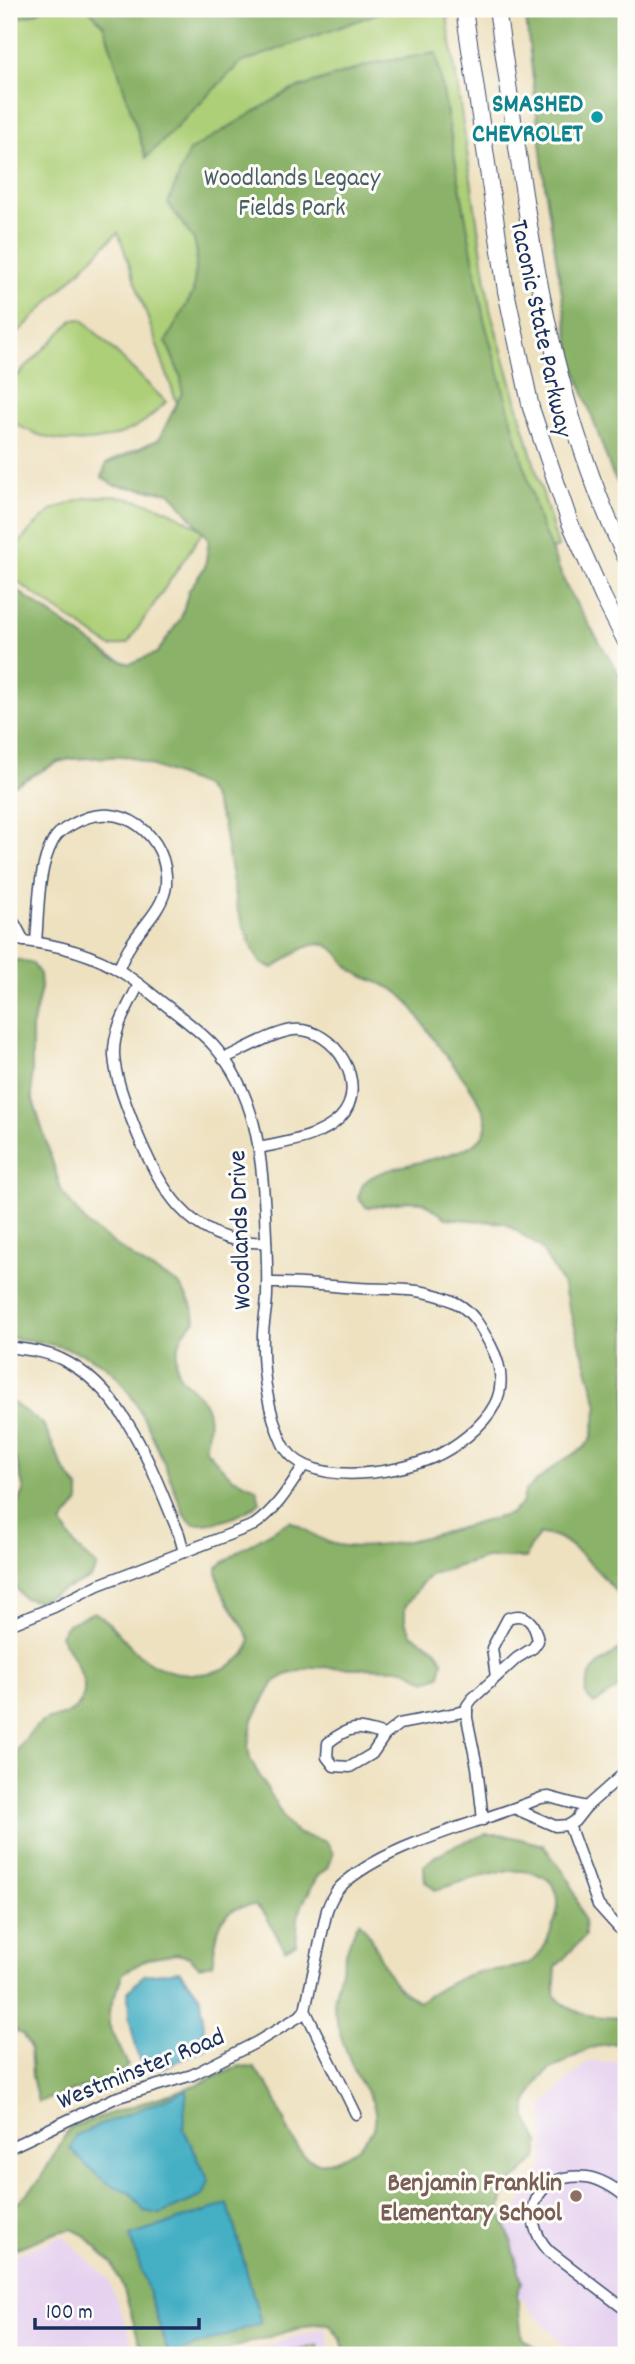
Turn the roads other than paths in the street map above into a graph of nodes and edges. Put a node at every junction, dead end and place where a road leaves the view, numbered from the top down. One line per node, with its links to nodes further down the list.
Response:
1 (464, 9): 4 (highway, Taconic State Parkway)
2 (497, 9): 3 (highway, Taconic State Parkway)
3 (626, 558)
4 (626, 642)
5 (9, 921): 7 (street)
6 (9, 939): 7 (street, Woodlands Drive)
7 (24, 941): 8 (street, Woodlands Drive)
8 (36, 942): 9 (street, Woodlands Drive); 9 (street)
9 (118, 970): 10 (street, Woodlands Drive)
10 (139, 984): 11 (street, Woodlands Drive); 13 (street)
11 (223, 1059): 12 (street, Woodlands Drive); 12 (street)
12 (259, 1148): 13 (street, Woodlands Drive)
13 (266, 1242): 14 (street, Woodlands Drive)
14 (267, 1283): 16 (street, Woodlands Drive); 16 (street)
15 (9, 1347): 17 (street)
16 (304, 1465): 17 (street)
17 (184, 1552): 18 (street)
18 (9, 1625)
19 (496, 1677): 19 (street); 20 (street)
20 (467, 1711): 21 (street); 25 (street)
21 (385, 1735): 21 (street)
22 (625, 1774): 23 (street)
23 (586, 1807): 24 (street); 26 (street)
24 (516, 1809): 25 (street); 26 (street)
25 (483, 1820): 28 (street)
26 (569, 1825): 27 (street)
27 (626, 1936)
28 (305, 2010): 29 (street); 30 (street, Westminster Road)
29 (356, 2114)
30 (9, 2148)
31 (626, 2197): 32 (street)
32 (626, 2310)

